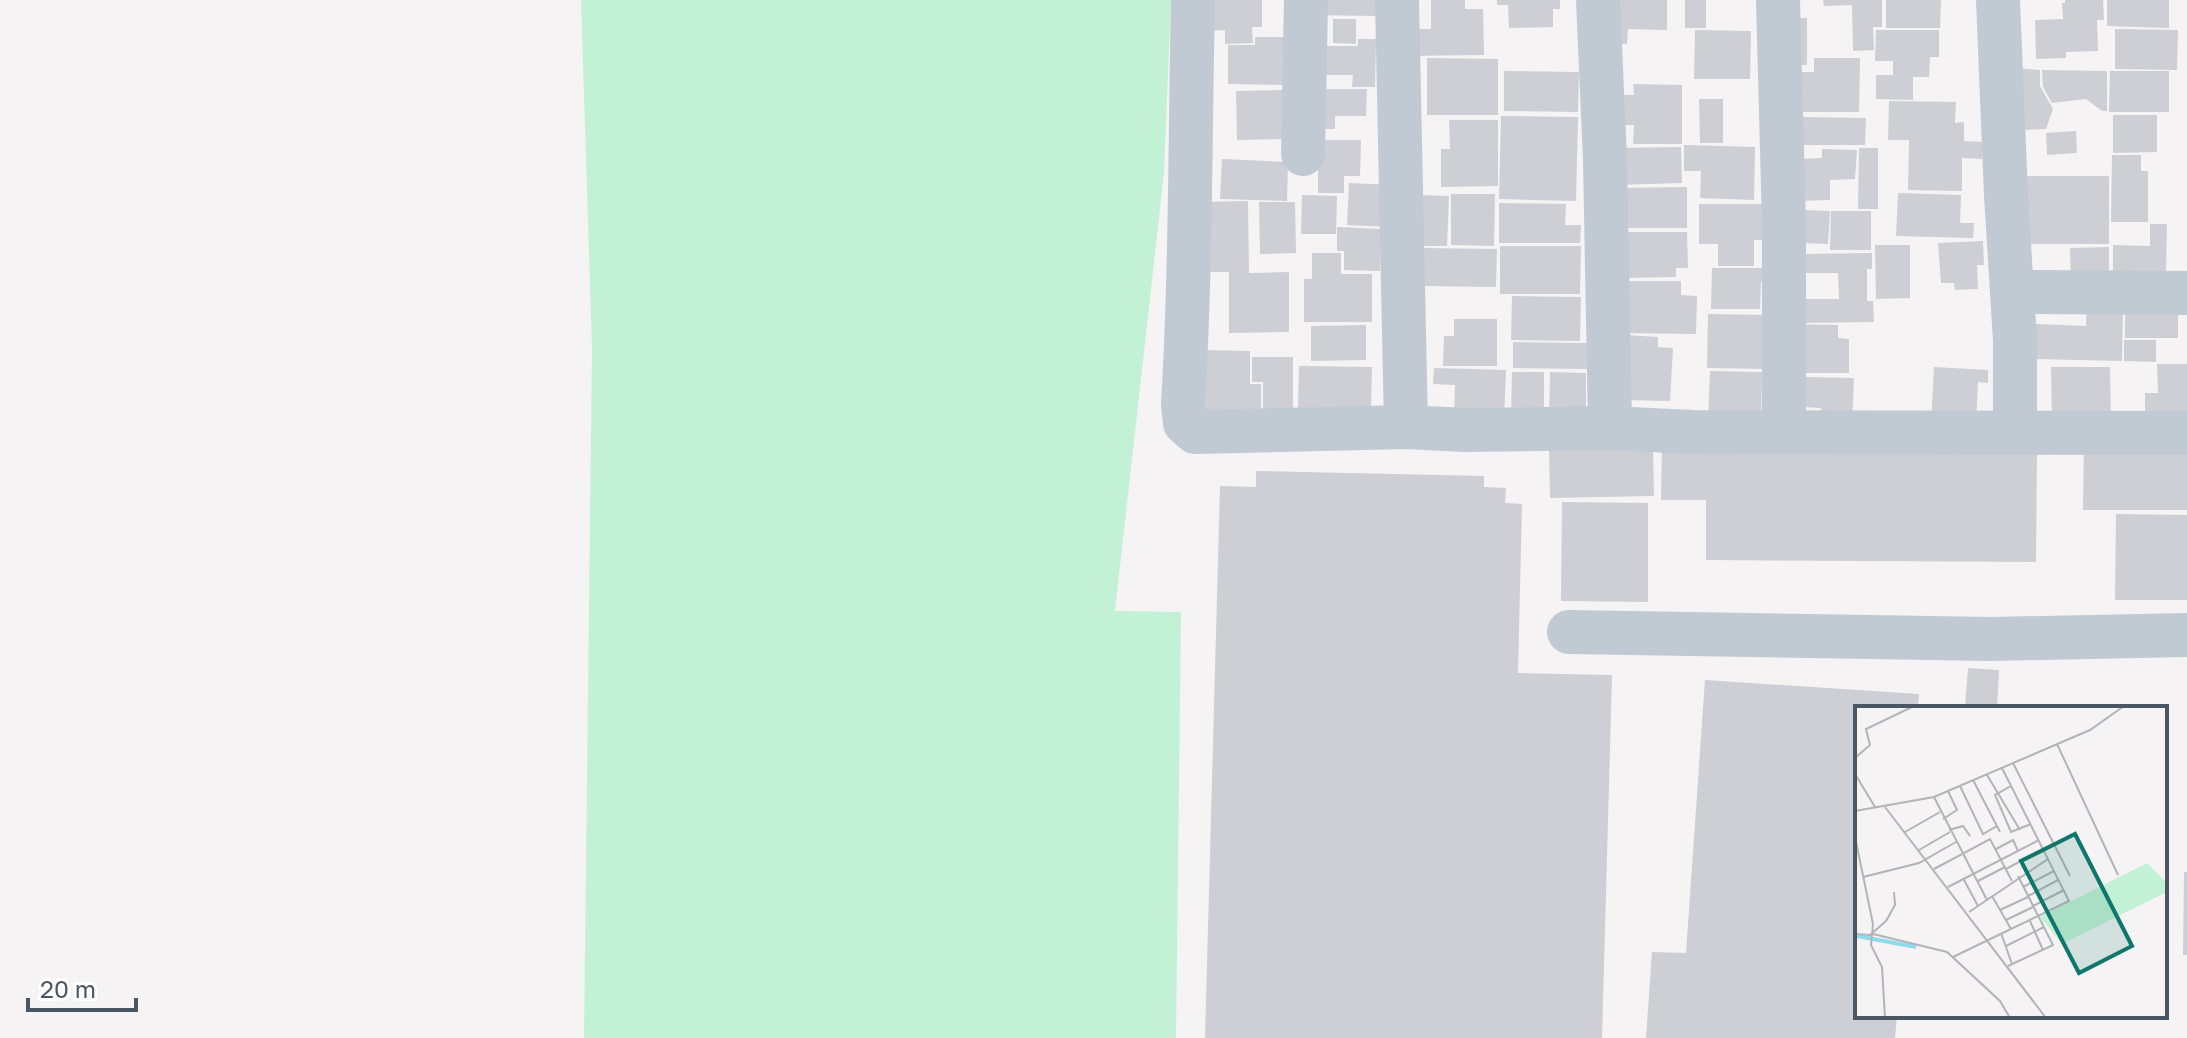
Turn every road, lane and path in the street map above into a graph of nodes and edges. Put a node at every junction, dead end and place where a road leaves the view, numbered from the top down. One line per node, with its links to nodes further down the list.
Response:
1 (1193, 0): 10 (street)
2 (1306, 0): 7 (street)
3 (1397, 0): 10 (street)
4 (1598, 0): 11 (street)
5 (1778, 0): 12 (street)
6 (1998, 0): 8 (street)
7 (1303, 154)
8 (2013, 292): 9 (street); 13 (street)
9 (2187, 293)
10 (1406, 427): 11 (street)
11 (1610, 428): 12 (street)
12 (1784, 432): 13 (street)
13 (2015, 432): 14 (street)
14 (2187, 433)
15 (1569, 632): 16 (street)
16 (2187, 635)

